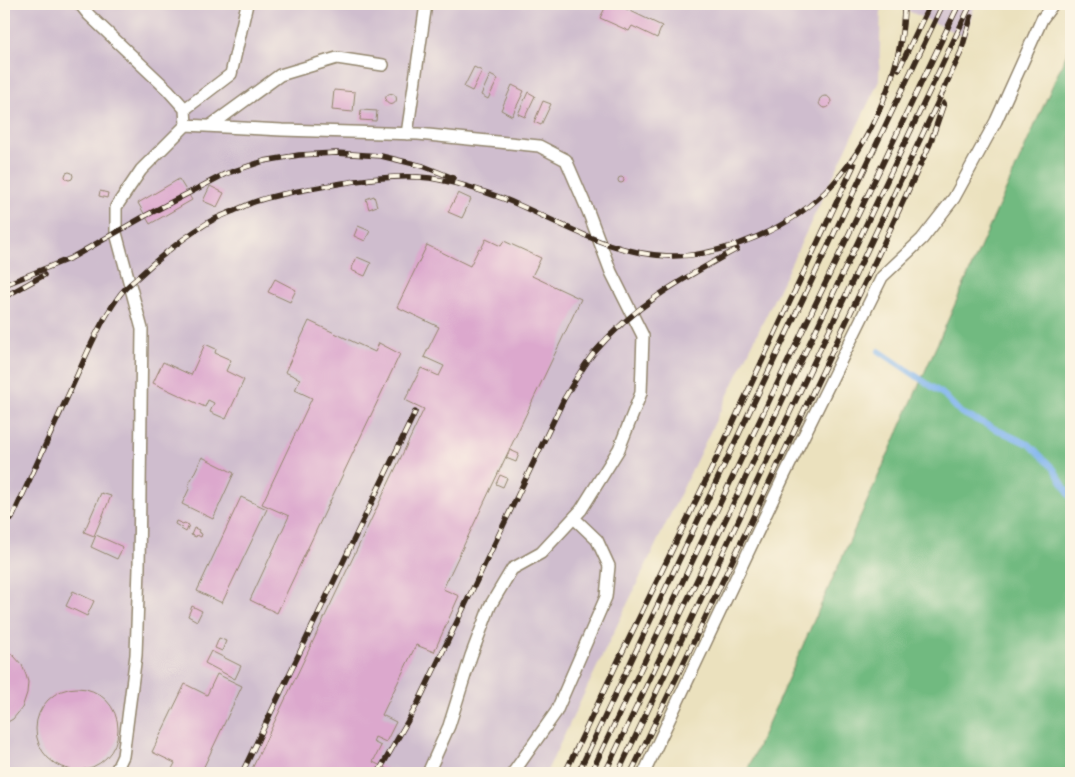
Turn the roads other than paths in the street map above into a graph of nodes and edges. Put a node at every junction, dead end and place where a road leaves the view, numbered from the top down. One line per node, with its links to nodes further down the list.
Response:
1 (80, 4): 6 (lane)
2 (247, 4): 6 (lane)
3 (426, 4): 9 (lane)
4 (1052, 4): 14 (lane)
5 (383, 66): 8 (lane)
6 (185, 109): 7 (lane)
7 (186, 125): 8 (lane); 11 (lane)
8 (210, 126): 9 (lane)
9 (407, 134): 10 (lane)
10 (574, 518): 12 (lane); 13 (lane)
11 (115, 773)
12 (428, 773)
13 (512, 773)
14 (644, 773)

